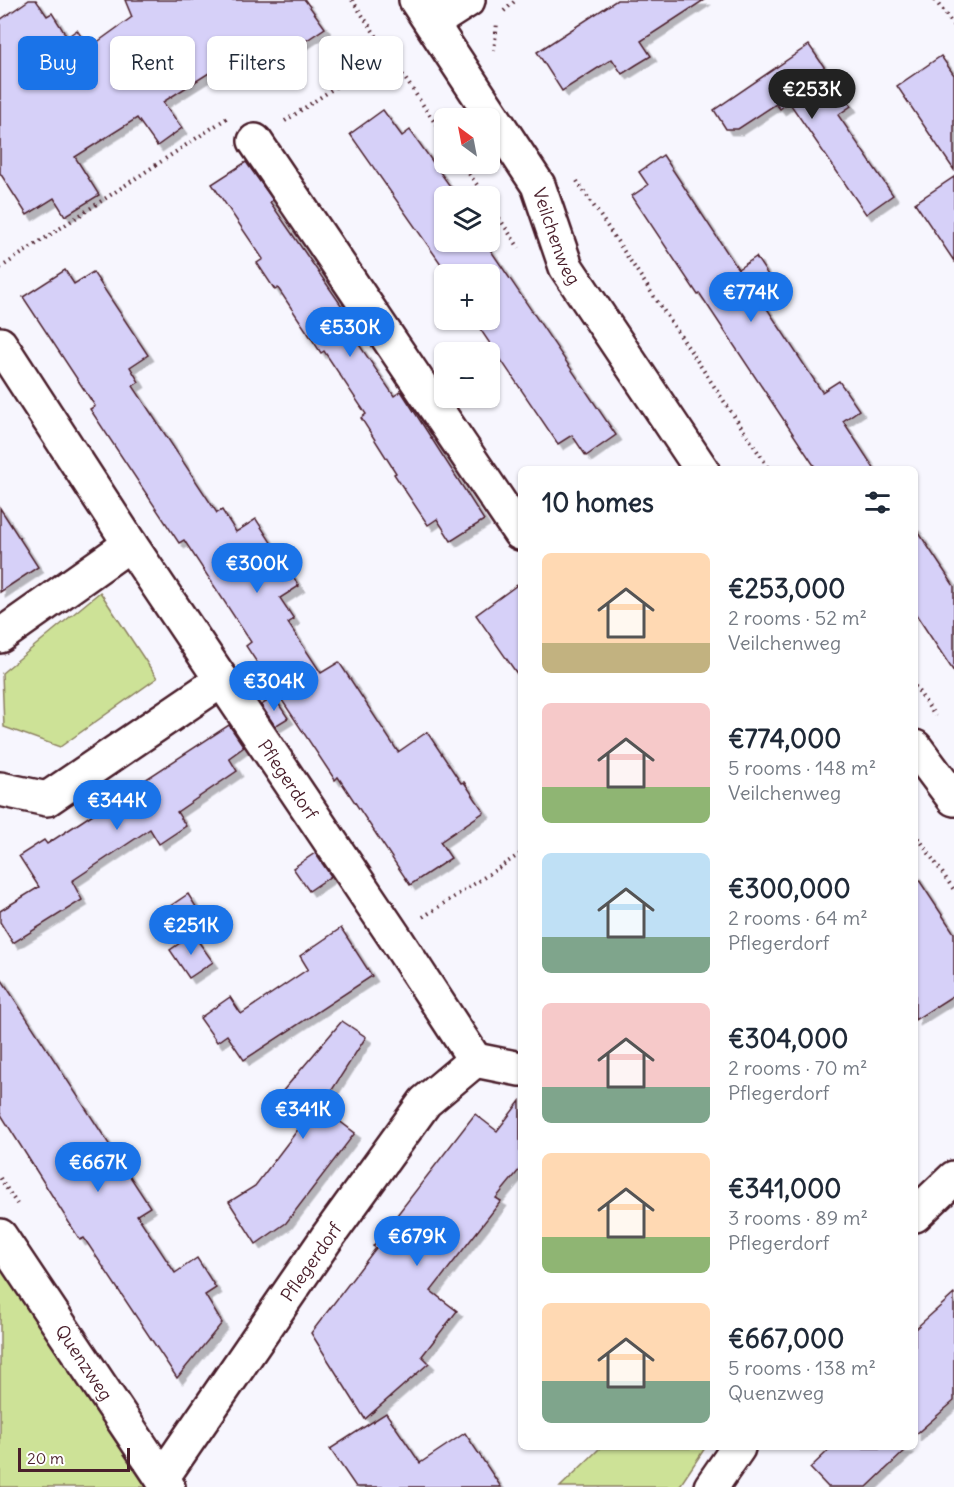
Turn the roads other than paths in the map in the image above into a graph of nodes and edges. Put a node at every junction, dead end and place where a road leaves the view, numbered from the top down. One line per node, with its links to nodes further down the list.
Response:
1 (468, 0): 2 (street)
2 (424, 12): 5 (street, Veilchenweg)
3 (255, 141): 6 (street)
4 (0, 344): 7 (street, Pflegerdorf)
5 (699, 466)
6 (518, 530)
7 (130, 544): 8 (street); 9 (street, Pflegerdorf)
8 (0, 636)
9 (222, 680): 11 (street); 13 (street, Pflegerdorf)
10 (918, 751): 12 (street)
11 (0, 789)
12 (954, 799)
13 (475, 1060): 14 (street); 19 (street, Pflegerdorf)
14 (518, 1069)
15 (954, 1178): 16 (street)
16 (918, 1212)
17 (0, 1236): 19 (street, Quenzweg)
18 (737, 1450): 20 (street)
19 (165, 1482)
20 (711, 1487)

